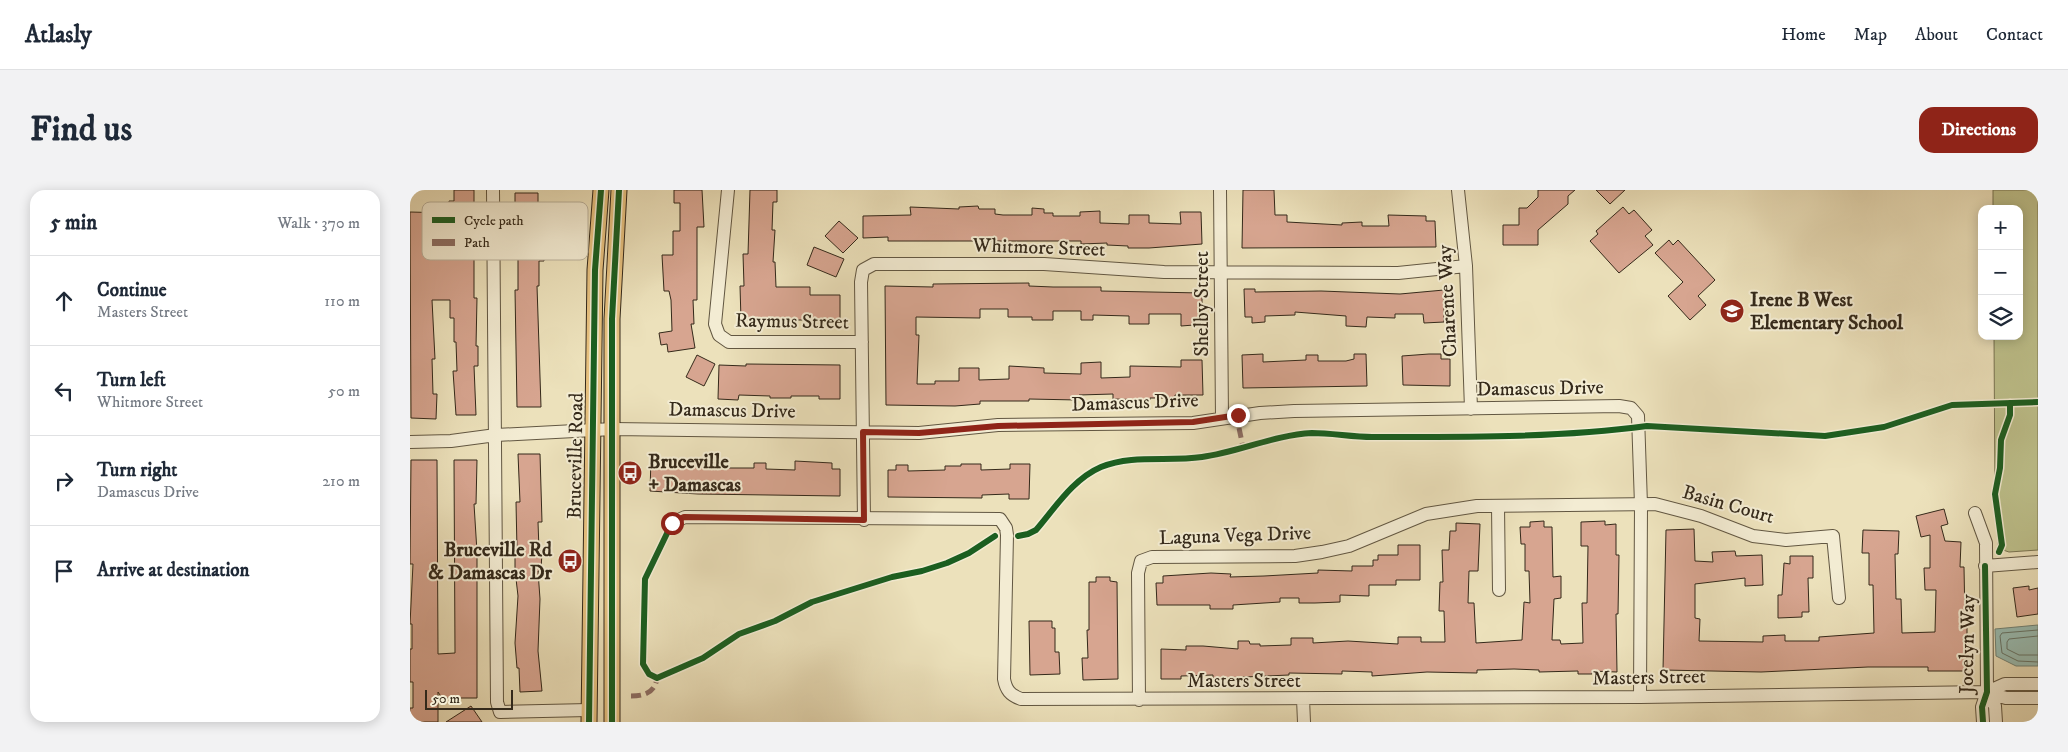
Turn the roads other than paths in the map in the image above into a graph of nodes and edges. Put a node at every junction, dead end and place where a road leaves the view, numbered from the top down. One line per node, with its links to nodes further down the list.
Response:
1 (601, 190): 13 (main road, Bruceville Road)
2 (619, 190): 12 (main road, Bruceville Road)
3 (728, 190): 9 (street, Raymus Street)
4 (1220, 190): 8 (street, Shelby Street)
5 (1458, 190): 7 (street, Charente Way)
6 (493, 260): 15 (street)
7 (1466, 266): 8 (street, Whitmore Street); 10 (street, Charente Way)
8 (1221, 272): 9 (street, Whitmore Street); 11 (street, Shelby Street)
9 (862, 342): 14 (street, Whitmore Street)
10 (1470, 410): 11 (street, Damascus Drive); 17 (street, Damascus Drive)
11 (1222, 418): 14 (street, Damascus Drive)
12 (613, 429): 13 (street, Damascus Drive); 14 (street, Damascus Drive); 33 (main road, Bruceville Road)
13 (593, 431): 15 (street, Damascus Drive); 32 (main road, Bruceville Road)
14 (863, 432): 20 (street, Whitmore Street)
15 (496, 435): 16 (street, Damascus Drive); 32 (street)
16 (410, 442)
17 (1641, 505): 18 (street, Laguna Vega Drive); 25 (street, Basin Court); 28 (street, Damascus Drive)
18 (1498, 506): 24 (street); 31 (street, Laguna Vega Drive)
19 (1975, 513): 23 (street, Jocelyn Way)
20 (864, 520): 21 (street, Masters Street); 31 (street, Masters Street)
21 (672, 523)
22 (2038, 562): 23 (street, Jocelyn Way)
23 (1985, 566): 27 (street, Jocelyn Way)
24 (1499, 590)
25 (1839, 598)
26 (2038, 684): 27 (street, Masters Street)
27 (1987, 692): 28 (street, Masters Street); 29 (street, Masters Street); 35 (street, Jocelyn Way); 36 (street, Jocelyn Way)
28 (1640, 697): 30 (street, Masters Street)
29 (2038, 698)
30 (1303, 699): 31 (street, Masters Street); 34 (street)
31 (1139, 700)
32 (589, 716)
33 (612, 722)
34 (1304, 722)
35 (1983, 722)
36 (1996, 722)

